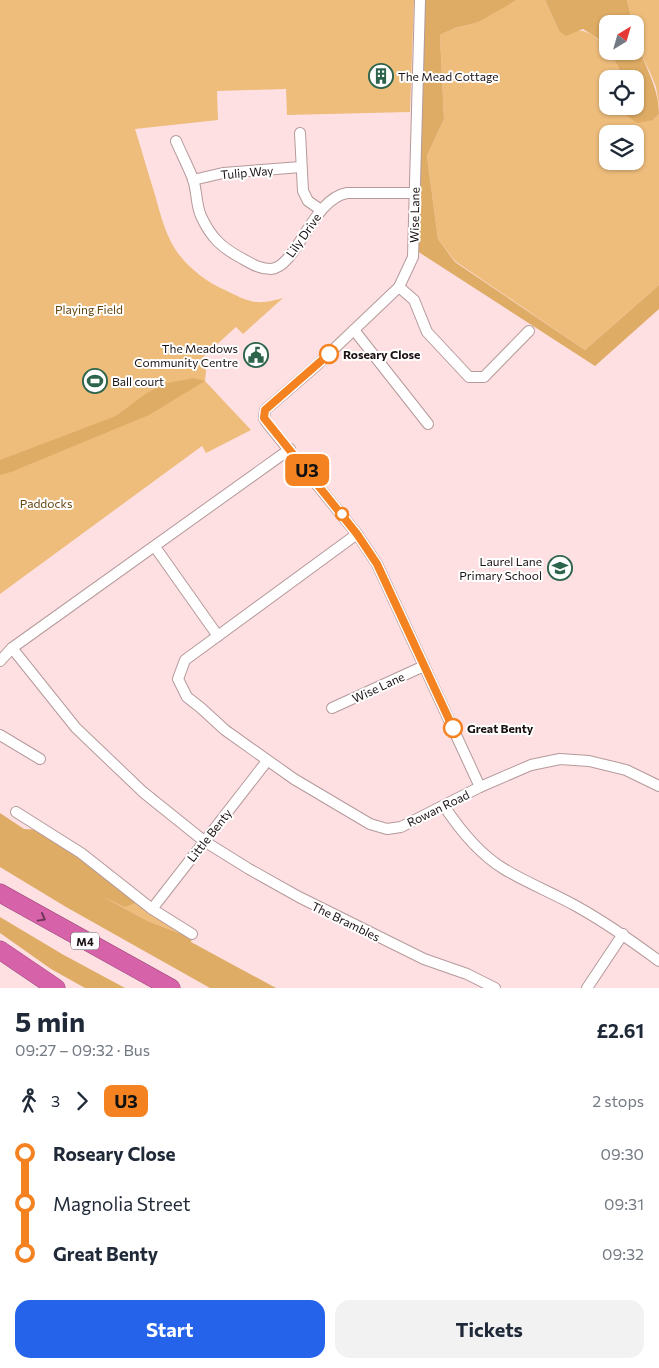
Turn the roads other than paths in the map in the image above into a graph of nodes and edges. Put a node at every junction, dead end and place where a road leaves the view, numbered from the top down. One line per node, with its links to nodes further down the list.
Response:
1 (420, 0): 6 (street, Wise Lane)
2 (300, 133): 4 (street)
3 (176, 141): 5 (street, Lily Drive)
4 (301, 167): 5 (street, Tulip Way); 7 (street)
5 (194, 180): 7 (street, Lily Drive)
6 (415, 192): 7 (street, Lily Drive); 8 (street, Wise Lane)
7 (321, 210)
8 (399, 287): 9 (street, Wise Lane); 10 (street)
9 (354, 330): 11 (street); 12 (street, Wise Lane)
10 (529, 331)
11 (428, 424)
12 (290, 449): 13 (street); 14 (street)
13 (357, 534): 15 (street); 18 (street)
14 (155, 547): 15 (street); 16 (street)
15 (218, 636): 22 (street, Rowan Road)
16 (12, 648): 17 (street); 27 (street, The Brambles)
17 (0, 661)
18 (424, 666): 19 (street, Wise Lane); 24 (street)
19 (332, 708)
20 (0, 735): 21 (street)
21 (40, 759)
22 (267, 761): 25 (street, Rowan Road); 27 (street, Little Benty)
23 (659, 786): 24 (street, Rowan Road)
24 (480, 787): 25 (street, Rowan Road)
25 (444, 806): 31 (street)
26 (16, 812): 29 (street)
27 (204, 841): 29 (street, Little Benty); 36 (street, The Brambles)
28 (0, 893): 35 (highway, M4, one-way to 35)
29 (152, 909): 30 (street)
30 (192, 934)
31 (623, 934): 33 (street); 37 (street)
32 (0, 950): 34 (highway)
33 (659, 961)
34 (56, 988)
35 (171, 988)
36 (495, 988)
37 (587, 988)

